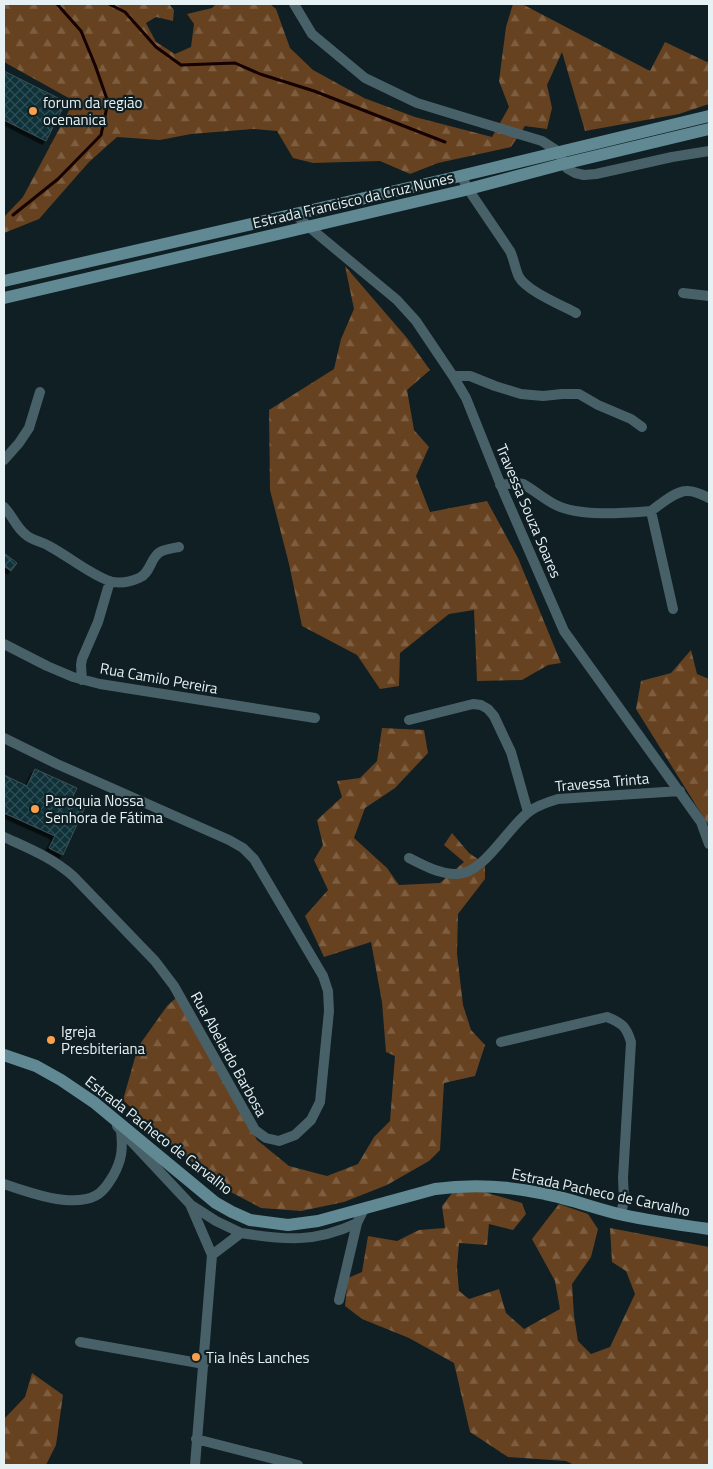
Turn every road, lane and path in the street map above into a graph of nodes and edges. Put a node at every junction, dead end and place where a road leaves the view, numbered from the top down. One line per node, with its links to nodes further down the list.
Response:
1 (294, 4): 5 (street)
2 (709, 116): 5 (main road, Estrada Francisco da Cruz Nunes)
3 (709, 129): 5 (main road, Estrada Francisco da Cruz Nunes)
4 (709, 152): 5 (street)
5 (561, 158): 6 (main road, Estrada Francisco da Cruz Nunes); 7 (main road, Estrada Francisco da Cruz Nunes)
6 (461, 175): 7 (street); 8 (main road, Estrada Francisco da Cruz Nunes)
7 (468, 189): 9 (main road, Estrada Francisco da Cruz Nunes); 14 (street)
8 (295, 214): 9 (street, Travessa Souza Soares); 10 (main road, Estrada Francisco da Cruz Nunes)
9 (309, 227): 13 (main road, Estrada Francisco da Cruz Nunes); 15 (street, Travessa Souza Soares)
10 (4, 281)
11 (682, 293): 12 (street)
12 (709, 296)
13 (4, 298)
14 (576, 313)
15 (453, 376): 17 (street); 19 (street, Travessa Souza Soares)
16 (40, 392): 18 (street)
17 (642, 427)
18 (4, 460)
19 (500, 485): 22 (street); 31 (street, Travessa Souza Soares)
20 (709, 498): 22 (street)
21 (4, 507): 24 (street)
22 (651, 511): 25 (street)
23 (178, 547): 24 (street)
24 (110, 581): 27 (street)
25 (673, 609)
26 (4, 644): 27 (street, Rua Camilo Pereira)
27 (82, 680): 28 (street, Rua Camilo Pereira)
28 (316, 718)
29 (410, 720): 32 (street)
30 (4, 738): 33 (street, Rua Abelardo Barbosa)
31 (680, 791): 32 (street, Travessa Trinta); 34 (street, Travessa Souza Soares)
32 (528, 812): 35 (street)
33 (4, 837)
34 (709, 844)
35 (409, 858)
36 (500, 1042): 43 (street)
37 (4, 1055): 38 (main road, Estrada Pacheco de Carvalho)
38 (106, 1112): 39 (street); 42 (main road, Estrada Pacheco de Carvalho)
39 (121, 1131): 40 (street); 41 (street)
40 (4, 1184)
41 (190, 1204): 46 (street); 47 (street)
42 (364, 1209): 43 (main road, Estrada Pacheco de Carvalho); 44 (street)
43 (621, 1214): 45 (main road, Estrada Pacheco de Carvalho)
44 (357, 1223): 46 (street); 48 (street)
45 (709, 1229)
46 (241, 1233): 47 (street)
47 (212, 1255): 50 (street)
48 (339, 1300)
49 (80, 1342): 50 (street)
50 (204, 1364): 51 (street)
51 (196, 1439): 52 (street); 53 (street)
52 (195, 1465)
53 (298, 1465)

